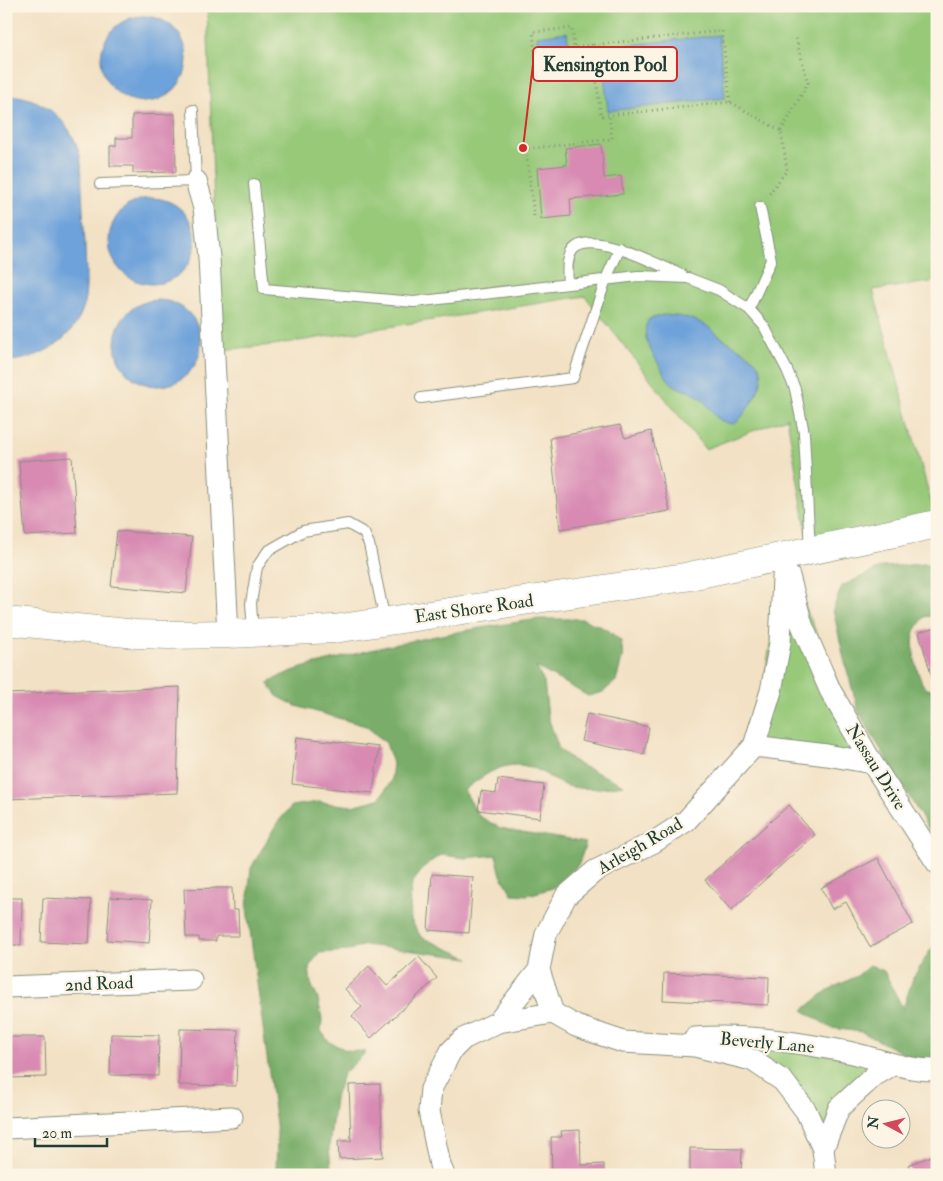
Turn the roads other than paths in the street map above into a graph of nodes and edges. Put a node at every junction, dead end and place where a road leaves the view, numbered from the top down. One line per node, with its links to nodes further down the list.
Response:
1 (192, 110): 2 (lane)
2 (196, 181): 3 (lane); 17 (street)
3 (100, 184)
4 (254, 184): 9 (lane)
5 (760, 207): 10 (lane)
6 (620, 248): 7 (lane); 8 (lane); 9 (lane)
7 (688, 278): 8 (lane); 10 (lane)
8 (606, 279): 9 (lane); 11 (lane)
9 (568, 283)
10 (749, 309): 13 (lane)
11 (421, 398)
12 (937, 524): 13 (main road, East Shore Road)
13 (810, 552): 14 (main road, East Shore Road)
14 (784, 557): 16 (main road, East Shore Road); 18 (street, Arleigh Road); 19 (street, Nassau Drive)
15 (6, 621): 17 (main road, East Shore Road)
16 (385, 622): 17 (main road, East Shore Road); 17 (lane)
17 (240, 634)
18 (754, 746): 19 (street); 21 (street, Arleigh Road)
19 (872, 763): 20 (street, Nassau Drive)
20 (937, 863)
21 (539, 970): 24 (street); 25 (street, Arleigh Road)
22 (191, 980): 23 (street, 2nd Road)
23 (6, 987)
24 (551, 1006): 25 (street, Arleigh Road); 26 (street, Beverly Lane)
25 (498, 1022): 32 (street, Arleigh Road)
26 (640, 1042): 27 (street, Beverly Lane); 31 (street, Beverly Lane)
27 (894, 1064): 28 (street, Beverly Lane); 31 (street)
28 (937, 1070)
29 (232, 1117): 30 (street)
30 (6, 1128)
31 (823, 1149): 33 (street)
32 (444, 1175)
33 (826, 1175)

